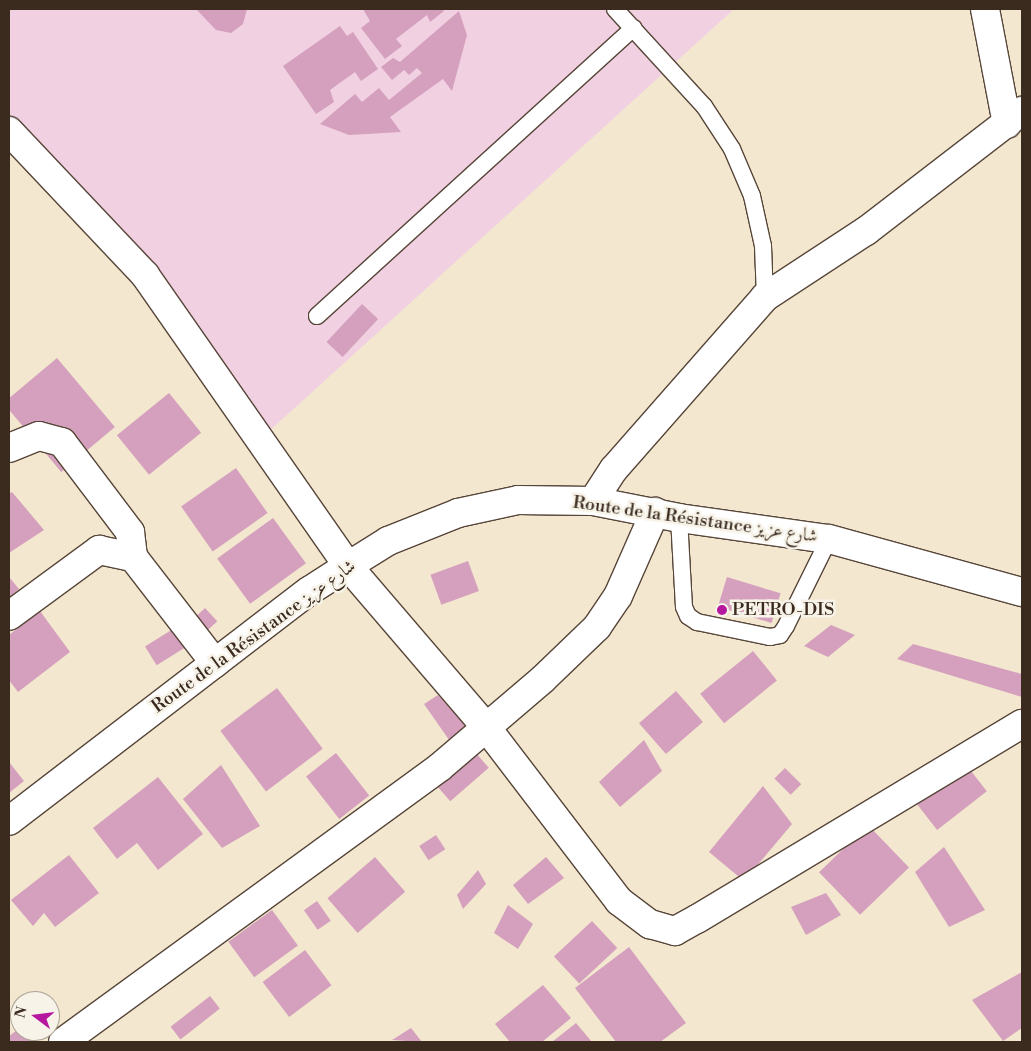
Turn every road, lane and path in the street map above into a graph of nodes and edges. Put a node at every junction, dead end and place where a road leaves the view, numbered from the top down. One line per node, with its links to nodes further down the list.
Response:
1 (615, 9): 3 (lane)
2 (985, 9): 4 (street)
3 (634, 28): 6 (lane); 7 (lane)
4 (1014, 118): 6 (street)
5 (9, 131): 13 (street)
6 (765, 297): 9 (street)
7 (317, 316)
8 (9, 448): 12 (street)
9 (593, 501): 10 (street, Route de la Résistance شارع عزيز); 13 (street, Route de la Résistance شارع عزيز)
10 (667, 515): 11 (street, Route de la Résistance شارع عزيز); 11 (lane); 18 (street)
11 (829, 539): 14 (street, Route de la Résistance شارع عزيز)
12 (133, 557): 15 (street); 16 (street)
13 (348, 566): 16 (street, Route de la Résistance شارع عزيز); 18 (street)
14 (1022, 592)
15 (9, 616)
16 (215, 663): 19 (street, Route de la Résistance شارع عزيز)
17 (1022, 724): 18 (street)
18 (486, 727): 20 (street)
19 (9, 821)
20 (63, 1042)

